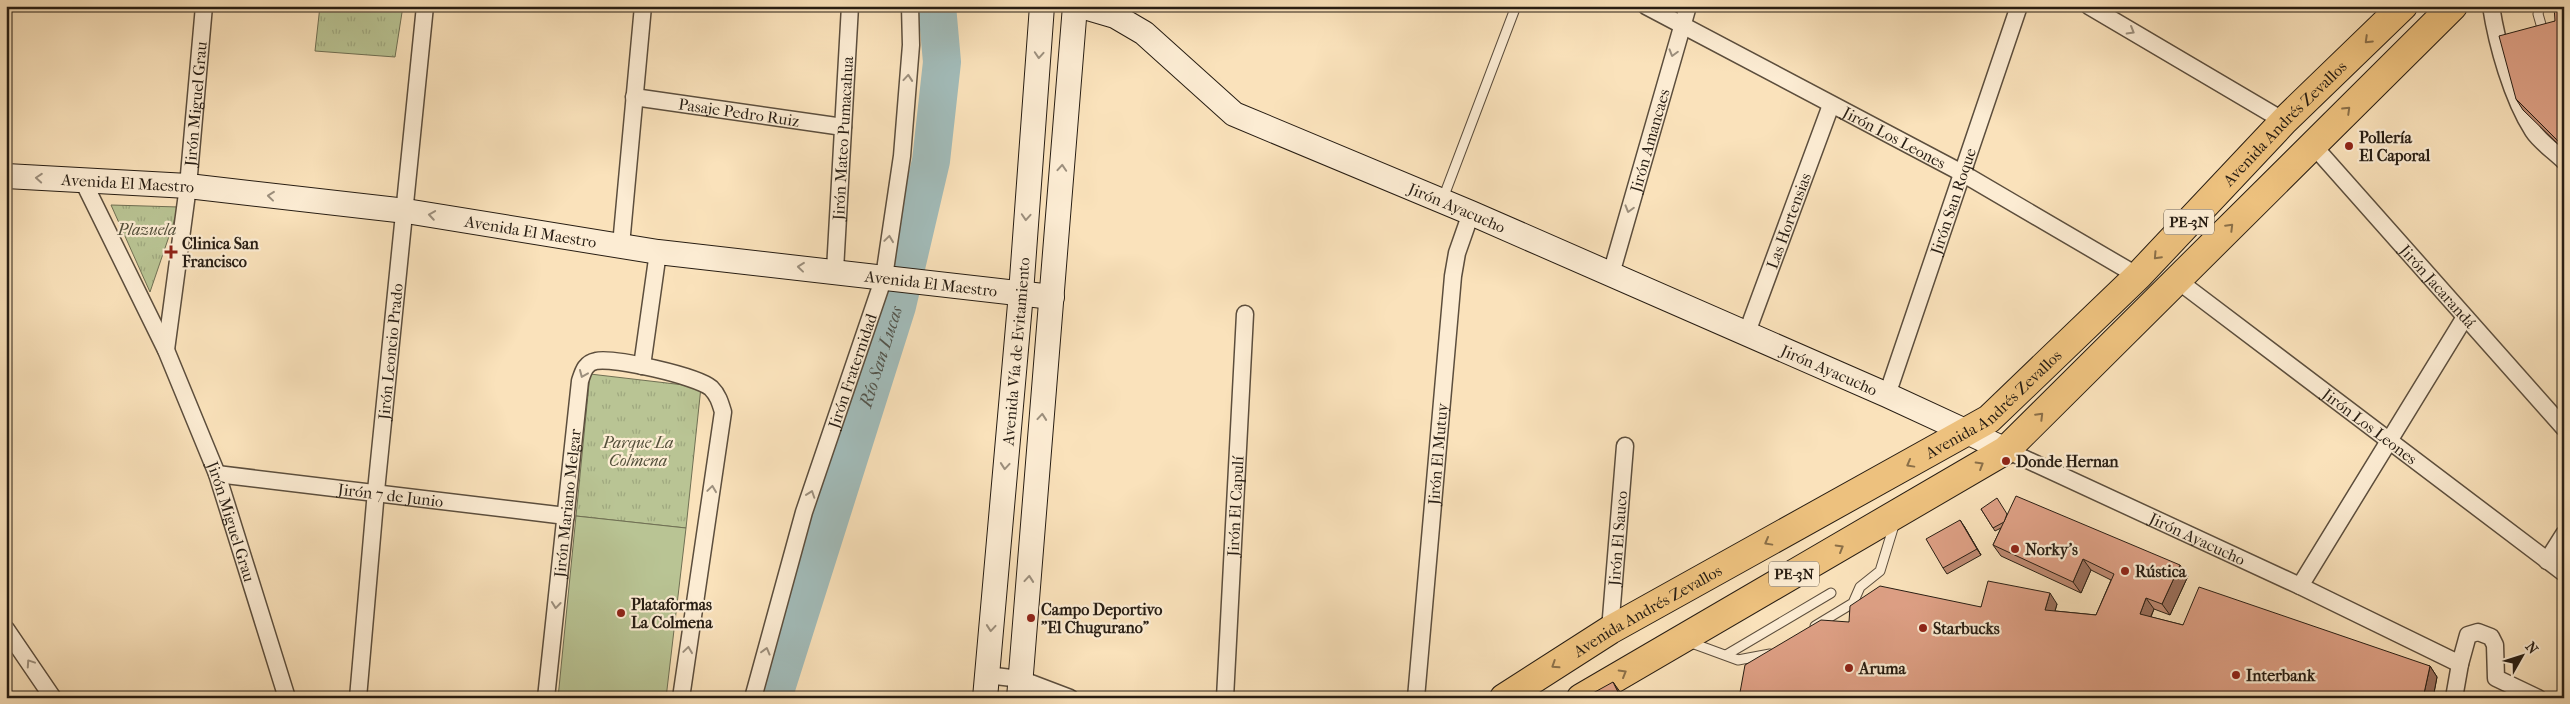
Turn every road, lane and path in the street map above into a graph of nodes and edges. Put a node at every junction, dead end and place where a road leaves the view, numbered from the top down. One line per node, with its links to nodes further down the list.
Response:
1 (204, 6): 29 (street, Jirón Miguel Grau)
2 (425, 6): 31 (street, Jirón Leoncio Prado)
3 (643, 6): 20 (street)
4 (850, 6): 23 (street, Jirón Mateo Pumacahua)
5 (910, 6): 38 (street, Jirón Fraternidad, one-way to 5)
6 (1042, 6): 40 (street, Avenida Vía de Evitamiento, one-way to 40)
7 (1075, 6): 41 (street, Avenida Vía de Evitamiento, one-way to 7)
8 (1081, 6): 30 (street, Jirón Ayacucho)
9 (1516, 6): 30 (lane)
10 (1646, 6): 18 (street, Jirón Los Leones)
11 (1688, 6): 18 (street, Jirón Amancaes)
12 (2019, 6): 26 (street, Jirón San Roque)
13 (2089, 6): 22 (street, one-way to 22)
14 (2403, 6): 22 (highway, Avenida Andrés Zevallos / PE-3N, one-way to 22)
15 (2453, 6): 24 (highway, Avenida Andrés Zevallos / PE-3N, one-way to 15)
16 (2491, 6): 25 (street)
17 (2540, 6): 19 (lane)
18 (1682, 24): 21 (street, Jirón Los Leones); 36 (street, Jirón Amancaes, one-way to 36)
19 (2544, 37)
20 (634, 98): 23 (street, Pasaje Pedro Ruiz); 33 (street)
21 (1831, 105): 26 (street, Jirón Los Leones); 44 (street, Las Hortensias)
22 (2284, 121): 37 (highway, Avenida Andrés Zevallos / PE-3N, one-way to 37)
23 (844, 127): 35 (street, Jirón Mateo Pumacahua)
24 (2312, 144): 39 (highway, Avenida Andrés Zevallos / PE-3N, one-way to 24); 43 (street, Jirón Jacarandá)
25 (2564, 160)
26 (1962, 174): 37 (street, Jirón Los Leones); 47 (street, Jirón San Roque)
27 (6, 176): 28 (street, Avenida El Maestro, one-way to 27)
28 (83, 181): 29 (street, Avenida El Maestro); 45 (street, Jirón Miguel Grau)
29 (188, 186): 31 (street, Avenida El Maestro, one-way to 29); 45 (street, Jirón Miguel Grau)
30 (1442, 201): 32 (street, Jirón Ayacucho)
31 (406, 211): 33 (street, Avenida El Maestro, one-way to 31); 54 (street, Jirón Leoncio Prado)
32 (1471, 213): 36 (street, Jirón Ayacucho); 79 (street, Jirón El Mutuy)
33 (621, 245): 34 (street, Avenida El Maestro)
34 (658, 252): 35 (street, Avenida El Maestro, one-way to 34); 46 (street)
35 (835, 270): 38 (street, Avenida El Maestro)
36 (1611, 274): 44 (street, Jirón Ayacucho)
37 (2138, 276): 49 (highway, Avenida Andrés Zevallos / PE-3N)
38 (891, 277): 40 (street, Avenida El Maestro); 76 (street, Jirón Fraternidad, one-way to 38)
39 (2178, 280): 50 (street, Jirón Los Leones); 52 (highway, Avenida Andrés Zevallos / PE-3N, one-way to 39)
40 (1021, 293): 41 (street, Avenida El Maestro); 69 (street, Avenida Vía de Evitamiento, one-way to 69)
41 (1052, 297): 70 (street, Avenida Vía de Evitamiento, one-way to 41)
42 (1245, 314): 78 (street, Jirón El Capulí)
43 (2465, 317): 48 (street, Jirón Jacarandá); 50 (street)
44 (1746, 335): 47 (street, Jirón Ayacucho)
45 (166, 350): 53 (street, Jirón Miguel Grau)
46 (642, 366): 56 (street, Jirón Mariano Melgar, one-way to 56); 75 (street, Jirón Mariano Melgar, one-way to 46)
47 (1887, 395): 49 (street, Jirón Ayacucho)
48 (2564, 428)
49 (1968, 432): 52 (street, Jirón Ayacucho); 63 (highway, Avenida Andrés Zevallos / PE-3N, one-way to 63)
50 (2389, 442): 58 (street, Jirón Los Leones); 60 (street)
51 (1625, 446): 63 (street, Jirón El Sauco)
52 (2006, 450): 55 (highway, Avenida Andrés Zevallos / PE-3N, one-way to 52); 60 (street, Jirón Ayacucho)
53 (217, 474): 54 (street, Jirón 7 de Junio); 72 (street, Jirón Miguel Grau)
54 (376, 491): 56 (street, Jirón 7 de Junio); 73 (street, Jirón Leoncio Prado)
55 (1898, 514): 64 (lane); 65 (highway, Avenida Andrés Zevallos / PE-3N, one-way to 55)
56 (566, 516): 74 (street, Jirón Mariano Melgar, one-way to 74)
57 (2564, 534): 58 (street)
58 (2547, 561): 59 (street, Jirón Los Leones)
59 (2564, 573)
60 (2300, 586): 68 (street, Jirón Ayacucho)
61 (1832, 593): 67 (lane)
62 (6, 629): 71 (street, one-way to 62)
63 (1610, 630): 80 (highway, Avenida Andrés Zevallos / PE-3N, one-way to 80)
64 (1806, 632)
65 (1682, 639): 67 (lane); 81 (highway, Avenida Andrés Zevallos / PE-3N, one-way to 65)
66 (1782, 647): 67 (lane)
67 (1726, 656)
68 (2460, 664): 82 (street); 83 (street)
69 (986, 686): 70 (street)
70 (1019, 688): 77 (street)
71 (53, 698)
72 (287, 698)
73 (358, 698)
74 (546, 698)
75 (681, 698)
76 (753, 698)
77 (1070, 698)
78 (1226, 698)
79 (1416, 698)
80 (1504, 698)
81 (1581, 698)
82 (2454, 698)
83 (2538, 698)

